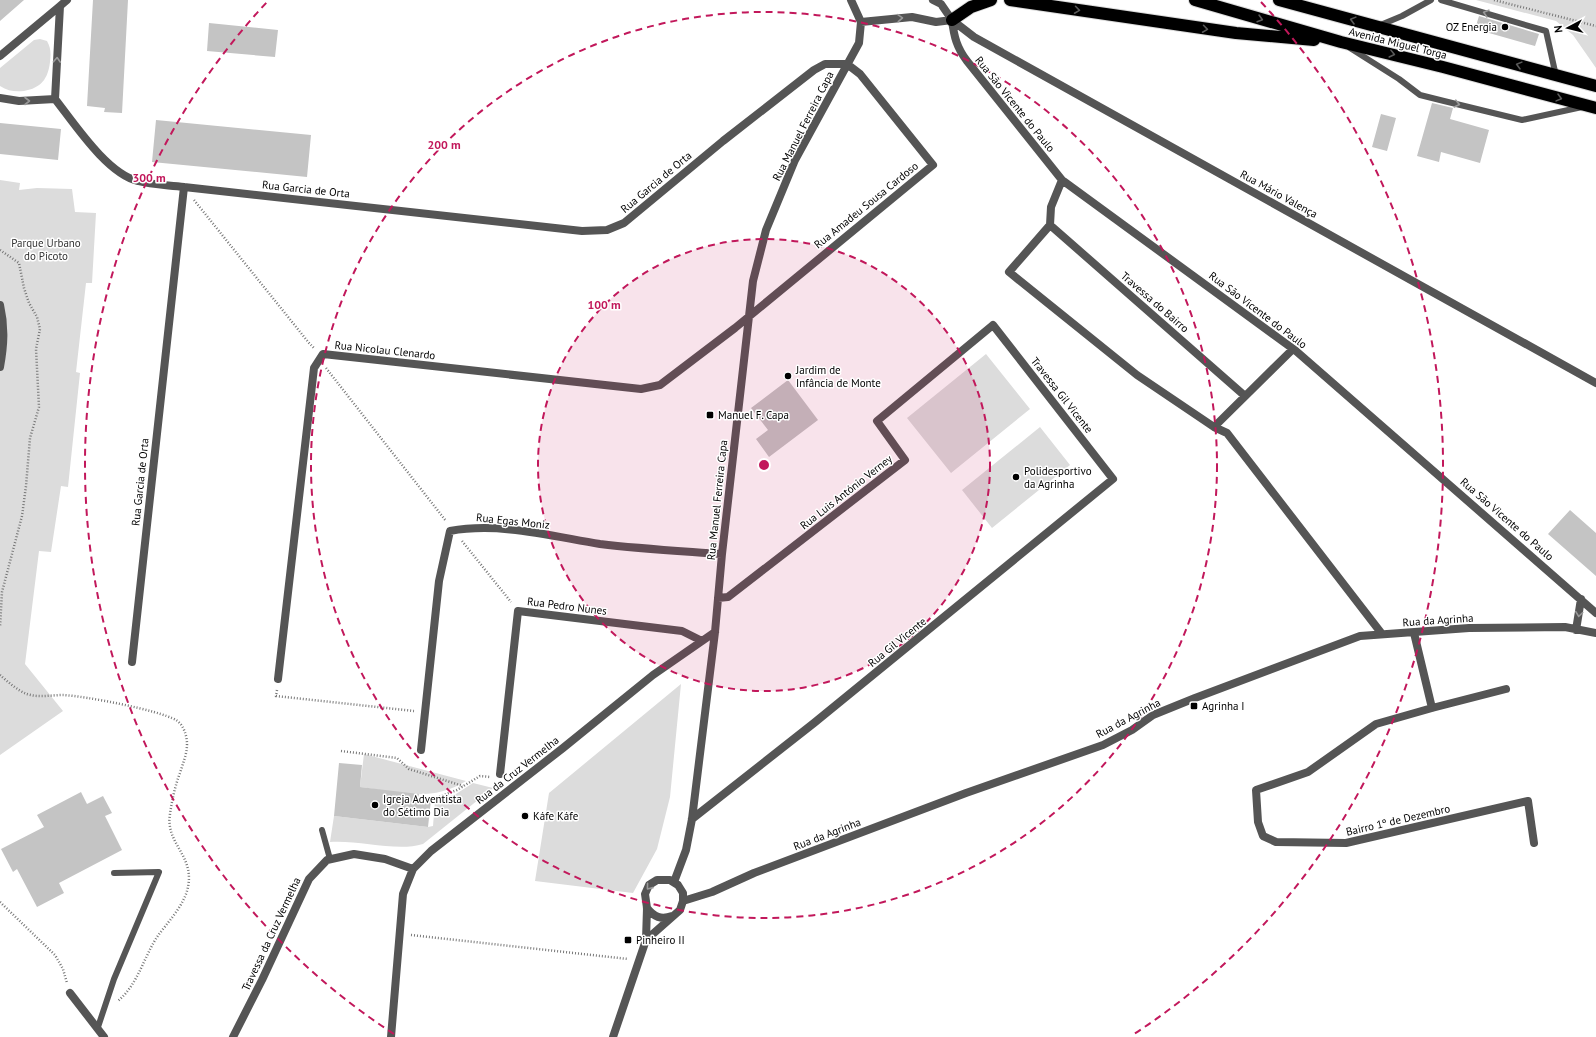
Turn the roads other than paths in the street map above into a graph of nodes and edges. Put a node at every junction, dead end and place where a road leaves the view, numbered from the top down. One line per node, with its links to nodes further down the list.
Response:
1 (67, 0): 10 (street)
2 (851, 0): 12 (street, Rua Manuel Ferreira Capa)
3 (933, 0): 11 (street)
4 (991, 0): 11 (highway)
5 (1010, 0): 14 (highway, one-way to 14)
6 (1195, 0): 14 (highway, Avenida Miguel Torga, one-way to 14)
7 (1278, 0): 13 (highway, Avenida Miguel Torga, one-way to 7)
8 (1431, 0): 13 (lane)
9 (1441, 0): 17 (lane, one-way to 9)
10 (60, 6): 15 (street); 20 (street, one-way to 10)
11 (952, 20): 12 (street, one-way to 11); 22 (street, Rua São Vicente do Paulo); 30 (street, Rua Mário Valença)
12 (861, 22): 16 (street, Rua Manuel Ferreira Capa)
13 (1377, 26): 17 (highway, Avenida Miguel Torga, one-way to 13)
14 (1341, 42): 21 (highway, Avenida Miguel Torga, one-way to 21); 21 (lane, one-way to 21)
15 (0, 56)
16 (847, 64): 23 (street, Rua Garcia de Orta); 26 (street, Rua Manuel Ferreira Capa); 26 (street, Rua Amadeu Sousa Cardoso)
17 (1556, 76): 18 (highway, Avenida Miguel Torga)
18 (1596, 86)
19 (0, 98): 20 (street, one-way to 20)
20 (54, 99): 23 (street)
21 (1592, 107)
22 (1062, 180): 24 (street); 28 (street, Rua São Vicente do Paulo)
23 (184, 187): 44 (street, Rua Garcia de Orta)
24 (1050, 225): 31 (street, Travessa do Bairro); 32 (street)
25 (0, 305): 29 (street)
26 (749, 316): 34 (street, Rua Manuel Ferreira Capa); 45 (street, Rua Nicolau Clenardo)
27 (993, 325): 33 (street, Travessa Gil Vicente); 35 (street, Rua Luis António Verney)
28 (1293, 349): 31 (street); 36 (street, Rua São Vicente do Paulo)
29 (0, 367)
30 (1596, 383)
31 (1246, 396): 32 (street)
32 (1214, 427): 42 (street)
33 (1113, 479): 50 (street, Rua Gil Vicente)
34 (722, 554): 35 (street, Rua Manuel Ferreira Capa); 48 (street, Rua Egas Moniz)
35 (718, 598): 39 (street, Rua Manuel Ferreira Capa)
36 (1581, 598): 37 (street, Rua São Vicente do Paulo); 38 (street, one-way to 38)
37 (1596, 613)
38 (1576, 630): 40 (street, Rua da Agrinha); 41 (street, Rua da Agrinha)
39 (715, 632): 43 (street, Rua da Cruz Vermelha); 50 (street, Rua Manuel Ferreira Capa)
40 (1414, 633): 42 (street, Rua da Agrinha); 47 (street)
41 (1596, 633)
42 (1382, 634): 57 (street, Rua da Agrinha)
43 (702, 641): 49 (street, Rua Pedro Nunes); 54 (street, Rua da Cruz Vermelha)
44 (132, 662)
45 (278, 679)
46 (1506, 689): 47 (street)
47 (1432, 708): 52 (street, Bairro 1º de Dezembro)
48 (421, 750)
49 (497, 776)
50 (692, 819): 56 (street, Rua Manuel Ferreira Capa)
51 (322, 830): 53 (lane)
52 (1534, 843)
53 (330, 859): 54 (street); 64 (street, Travessa da Cruz Vermelha)
54 (413, 869): 65 (street, Rua da Cruz Vermelha)
55 (114, 872): 62 (lane)
56 (674, 882): 57 (street); 58 (street, one-way to 58)
57 (683, 901): 59 (street)
58 (647, 908): 59 (street); 60 (street)
59 (672, 916): 60 (street)
60 (646, 940): 66 (street)
61 (70, 993): 62 (street)
62 (98, 1027): 63 (street)
63 (104, 1037)
64 (233, 1037)
65 (391, 1037)
66 (613, 1037)

